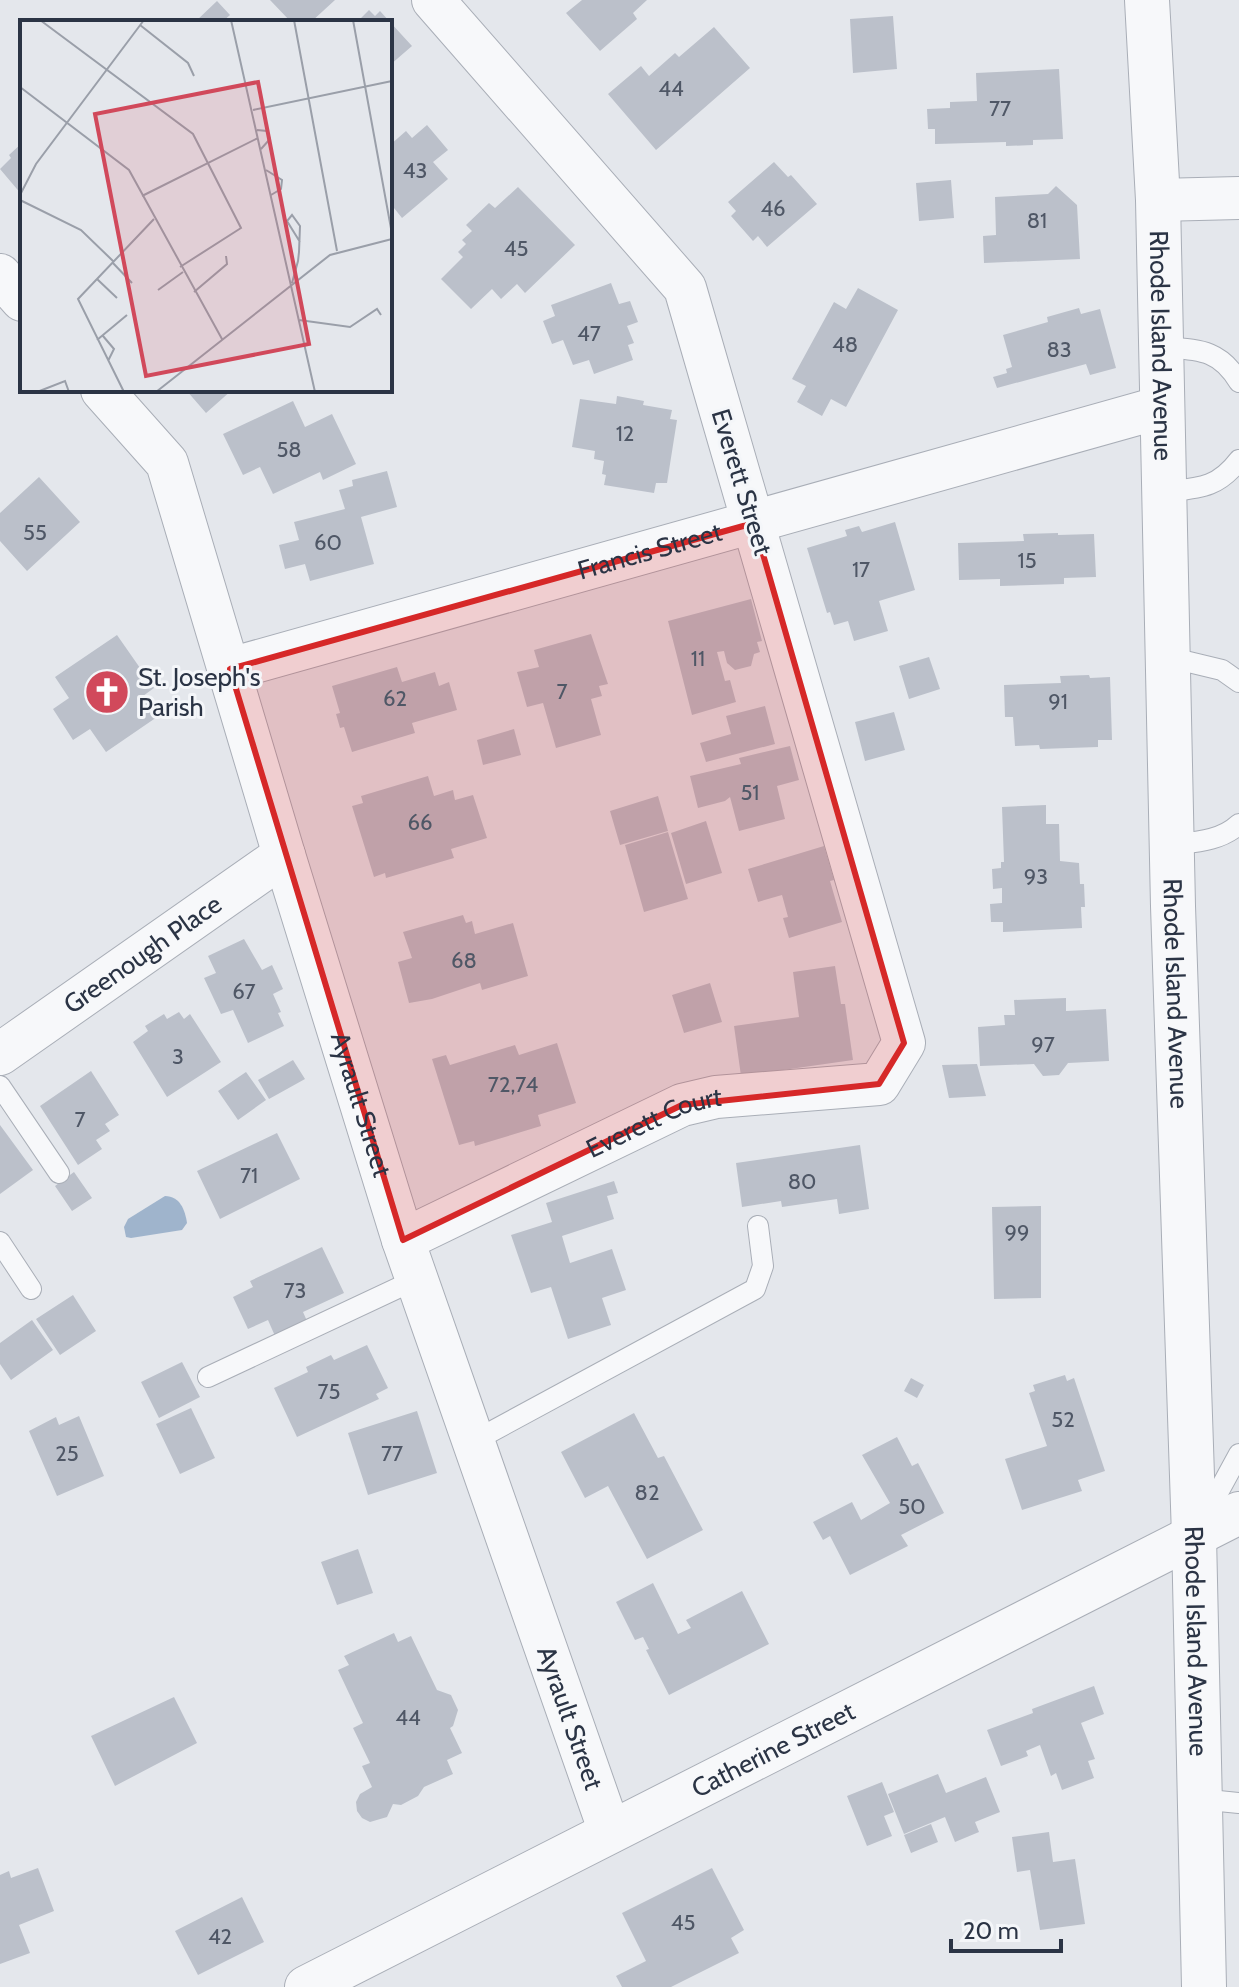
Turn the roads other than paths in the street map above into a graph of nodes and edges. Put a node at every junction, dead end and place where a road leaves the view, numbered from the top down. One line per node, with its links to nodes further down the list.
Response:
1 (433, 0): 13 (street, Everett Street)
2 (1147, 0): 4 (street, Rhode Island Avenue)
3 (1239, 198): 4 (street)
4 (1158, 200): 7 (street, Rhode Island Avenue)
5 (0, 275): 6 (street)
6 (20, 298)
7 (1161, 347): 8 (lane); 10 (street, Rhode Island Avenue)
8 (1239, 382)
9 (104, 392): 15 (street, Ayrault Street)
10 (1162, 407): 12 (street, Rhode Island Avenue); 13 (street, Francis Street)
11 (1239, 460): 12 (lane)
12 (1164, 492): 14 (street, Rhode Island Avenue)
13 (754, 523): 15 (street, Francis Street); 20 (street, Everett Street)
14 (1168, 657): 16 (lane); 18 (street, Rhode Island Avenue)
15 (230, 669): 19 (street, Ayrault Street)
16 (1239, 682)
17 (1239, 824): 18 (lane)
18 (1172, 845): 33 (street, Rhode Island Avenue)
19 (284, 855): 21 (street, Greenough Place); 25 (street, Ayrault Street)
20 (904, 1043): 25 (street, Everett Court)
21 (0, 1054)
22 (0, 1086): 23 (lane)
23 (59, 1173)
24 (758, 1226): 30 (lane)
25 (403, 1240): 27 (street, Ayrault Street)
26 (0, 1242): 28 (lane)
27 (417, 1279): 29 (lane); 30 (street, Ayrault Street)
28 (31, 1289)
29 (208, 1377)
30 (474, 1441): 35 (street, Ayrault Street)
31 (1239, 1454): 33 (lane)
32 (1239, 1513): 33 (street, Catherine Street)
33 (1194, 1536): 34 (street, Rhode Island Avenue); 35 (street, Catherine Street)
34 (1219, 1801): 37 (street, Rhode Island Avenue)
35 (610, 1832): 36 (street, Catherine Street)
36 (306, 1987)
37 (1204, 1987)

